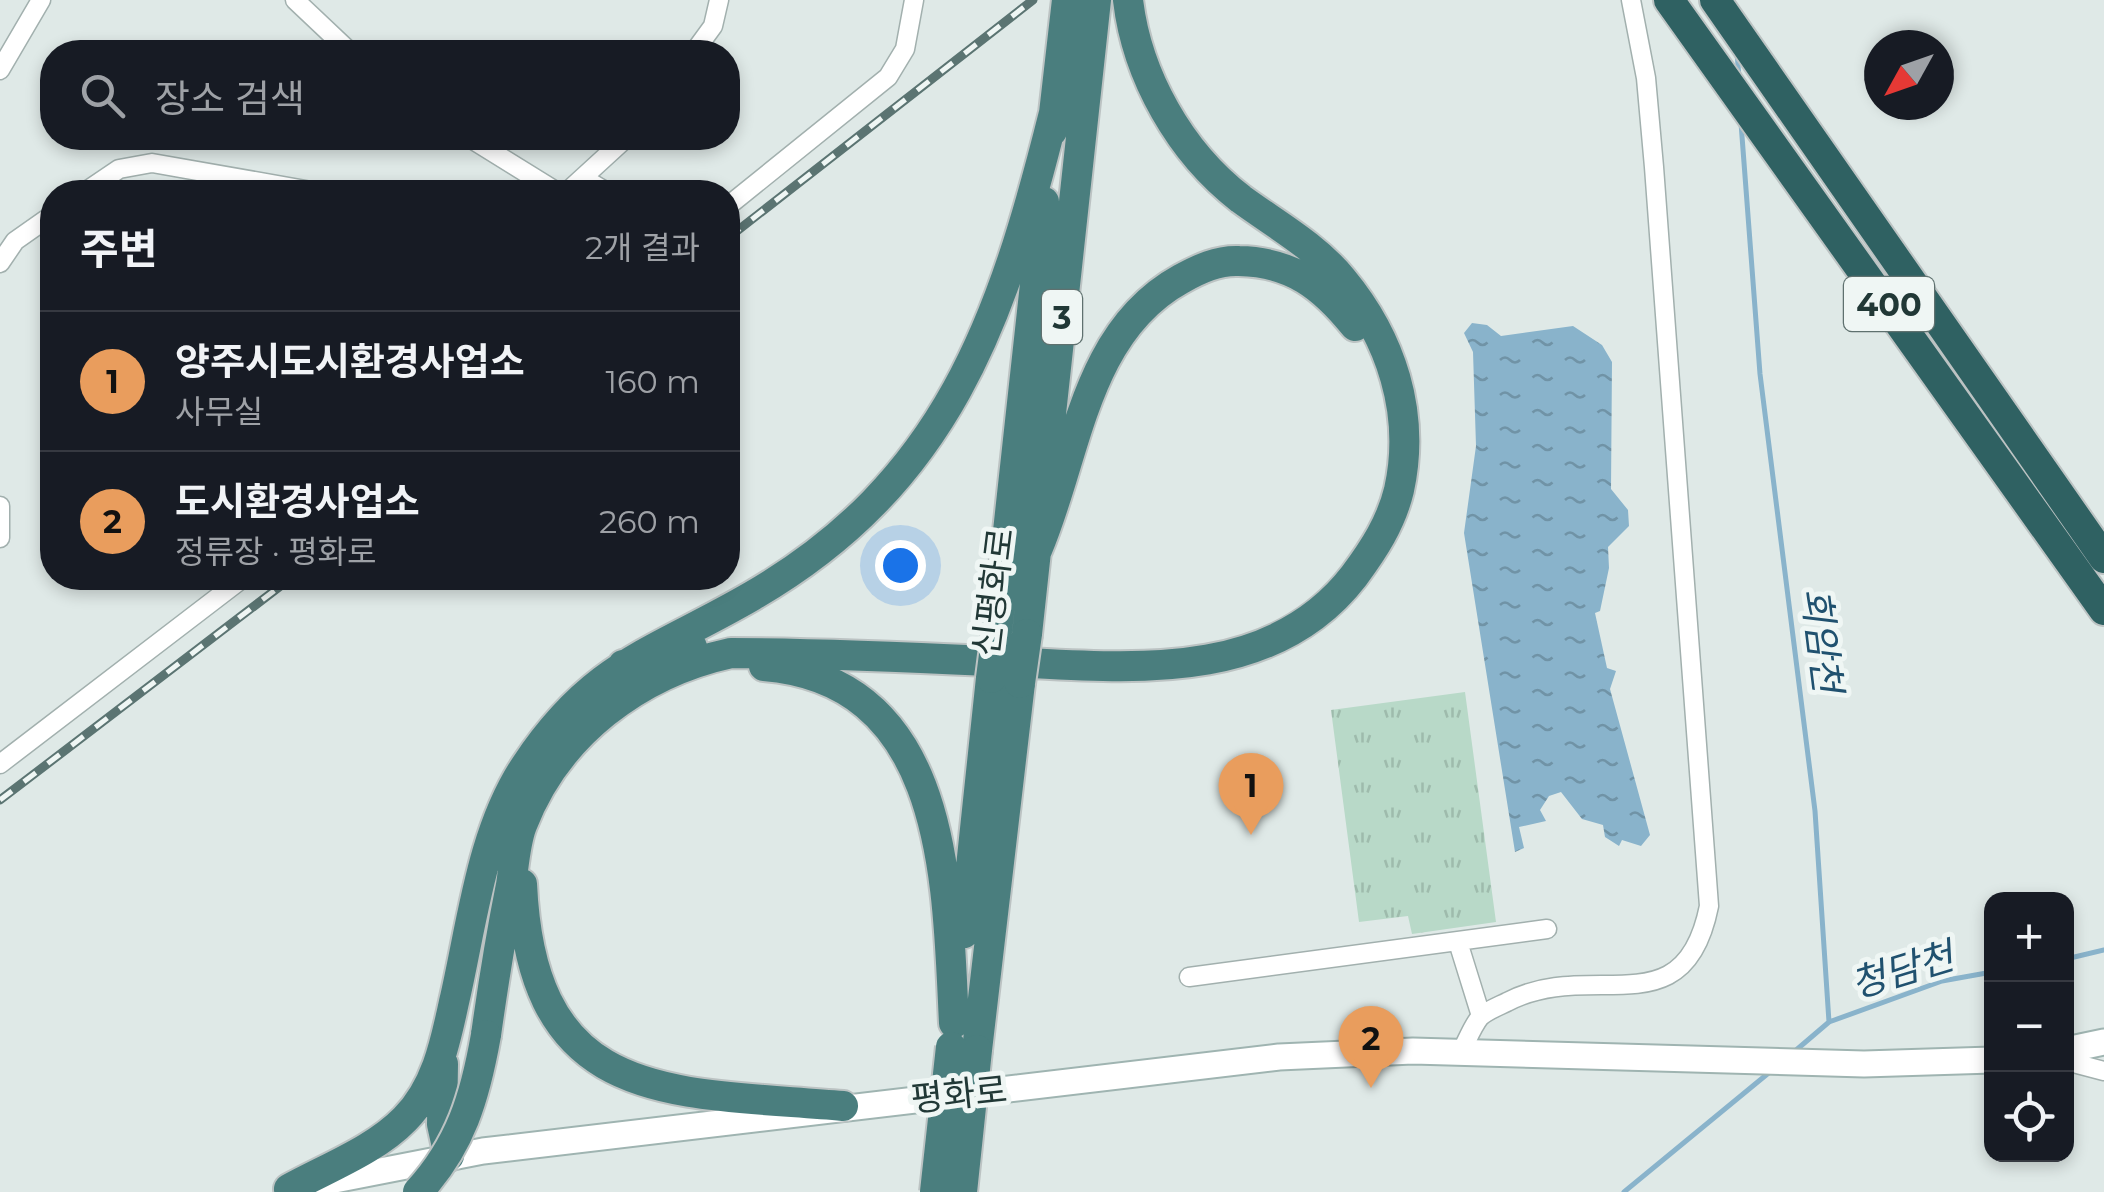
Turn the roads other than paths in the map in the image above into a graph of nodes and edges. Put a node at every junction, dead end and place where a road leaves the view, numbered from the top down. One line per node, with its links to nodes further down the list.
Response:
1 (41, 0): 13 (street)
2 (294, 0): 11 (street)
3 (719, 0): 12 (street)
4 (914, 0): 22 (street)
5 (1067, 0): 14 (highway, 신평화로 / 3)
6 (1096, 0): 27 (highway, 신평화로 / 3)
7 (1128, 0): 33 (highway)
8 (1631, 0): 39 (street)
9 (1669, 0): 30 (highway, 400)
10 (1714, 0): 28 (highway, 400)
11 (337, 40)
12 (703, 40)
13 (0, 70)
14 (1054, 113): 31 (highway, 신평화로 / 3); 32 (highway)
15 (489, 150): 20 (street)
16 (613, 150): 17 (street)
17 (582, 178): 21 (street)
18 (103, 180): 19 (street)
19 (249, 180)
20 (538, 180)
21 (585, 180)
22 (740, 196)
23 (40, 224): 24 (street)
24 (0, 263)
25 (0, 506): 26 (street)
26 (0, 538)
27 (1037, 550): 31 (highway, 신평화로 / 3); 32 (highway)
28 (2104, 558)
29 (227, 590): 34 (street)
30 (2104, 610)
31 (1012, 633): 40 (highway, 신평화로 / 3, bridge)
32 (623, 665): 43 (highway)
33 (667, 674): 35 (highway); 40 (highway)
34 (0, 764)
35 (521, 826): 48 (highway); 51 (highway, bridge)
36 (1547, 929): 37 (street)
37 (1458, 942): 38 (street); 39 (street)
38 (1189, 977)
39 (1481, 1016): 44 (street)
40 (961, 1040): 52 (highway, 신평화로 / 3, bridge); 53 (highway, 신평화로 / 3, bridge)
41 (2104, 1042): 42 (main road)
42 (2074, 1048)
43 (443, 1051): 49 (highway); 50 (highway)
44 (1462, 1052): 45 (main road, 평화로); 48 (main road, 평화로)
45 (1984, 1060)
46 (2074, 1063): 47 (street)
47 (2104, 1070)
48 (843, 1106): 49 (main road, 평화로)
49 (449, 1156): 50 (main road, 평화로)
50 (284, 1190)
51 (418, 1192)
52 (935, 1192)
53 (962, 1192)

